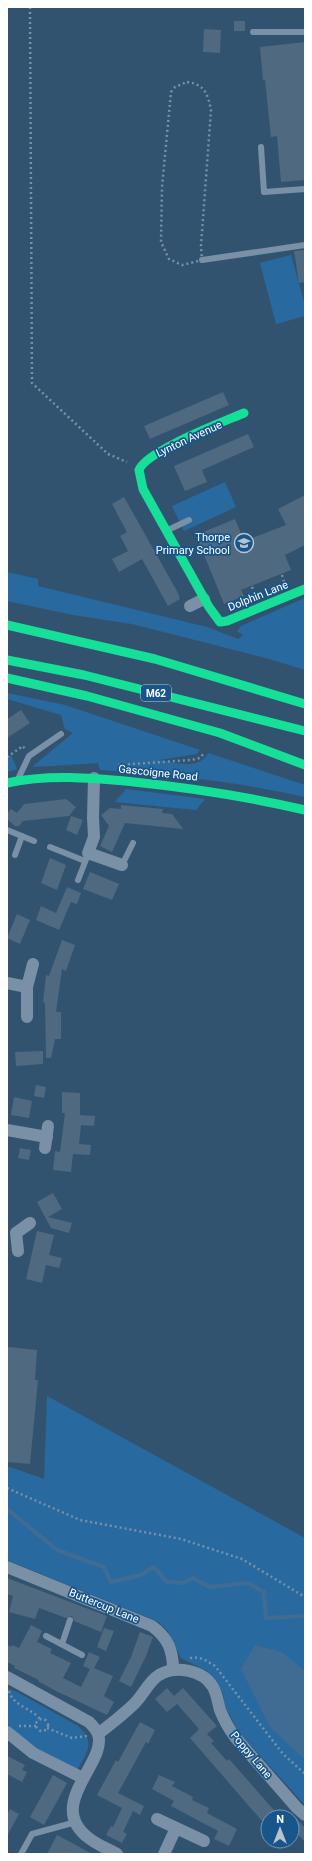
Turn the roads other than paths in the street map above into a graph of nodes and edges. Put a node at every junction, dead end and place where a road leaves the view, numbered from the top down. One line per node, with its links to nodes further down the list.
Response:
1 (252, 32): 2 (lane)
2 (305, 32)
3 (261, 147): 4 (lane)
4 (305, 189)
5 (305, 245): 6 (lane)
6 (202, 260)
7 (244, 413): 9 (main road, Lynton Avenue)
8 (188, 520): 9 (lane)
9 (166, 531): 11 (main road)
10 (305, 589): 11 (main road, Dolphin Lane)
11 (204, 598): 12 (street)
12 (190, 606)
13 (7, 625): 16 (main road)
14 (7, 660): 17 (main road, M62)
15 (7, 678): 19 (main road)
16 (305, 704)
17 (305, 731)
18 (61, 734): 21 (lane)
19 (305, 765)
20 (94, 778): 21 (main road, Gascoigne Road); 23 (main road, Gascoigne Road); 30 (street)
21 (17, 780): 22 (main road, Gascoigne Road)
22 (7, 783)
23 (305, 810)
24 (7, 830): 25 (lane)
25 (22, 836): 26 (lane); 29 (lane)
26 (34, 841)
27 (133, 843): 31 (lane)
28 (50, 847): 30 (lane)
29 (15, 855)
30 (87, 857): 31 (street); 32 (lane)
31 (122, 865)
32 (78, 880)
33 (33, 964): 35 (street)
34 (7, 983): 35 (street)
35 (27, 987): 36 (street)
36 (27, 1017)
37 (7, 1130): 38 (street)
38 (47, 1137)
39 (30, 1223): 40 (street)
40 (11, 1230): 41 (street)
41 (18, 1251)
42 (7, 1567): 47 (street, Buttercup Lane)
43 (70, 1620): 45 (lane)
44 (46, 1636): 45 (lane)
45 (62, 1644): 46 (lane)
46 (82, 1655)
47 (173, 1670): 50 (street); 52 (street, Poppy Lane)
48 (8, 1678): 50 (street)
49 (7, 1732): 51 (street)
50 (98, 1734): 51 (street)
51 (83, 1778): 54 (street)
52 (305, 1815)
53 (157, 1819): 55 (street)
54 (76, 1822): 57 (lane); 58 (street)
55 (176, 1828): 56 (street); 59 (street)
56 (204, 1841)
57 (21, 1854)
58 (117, 1854)
59 (164, 1854)

